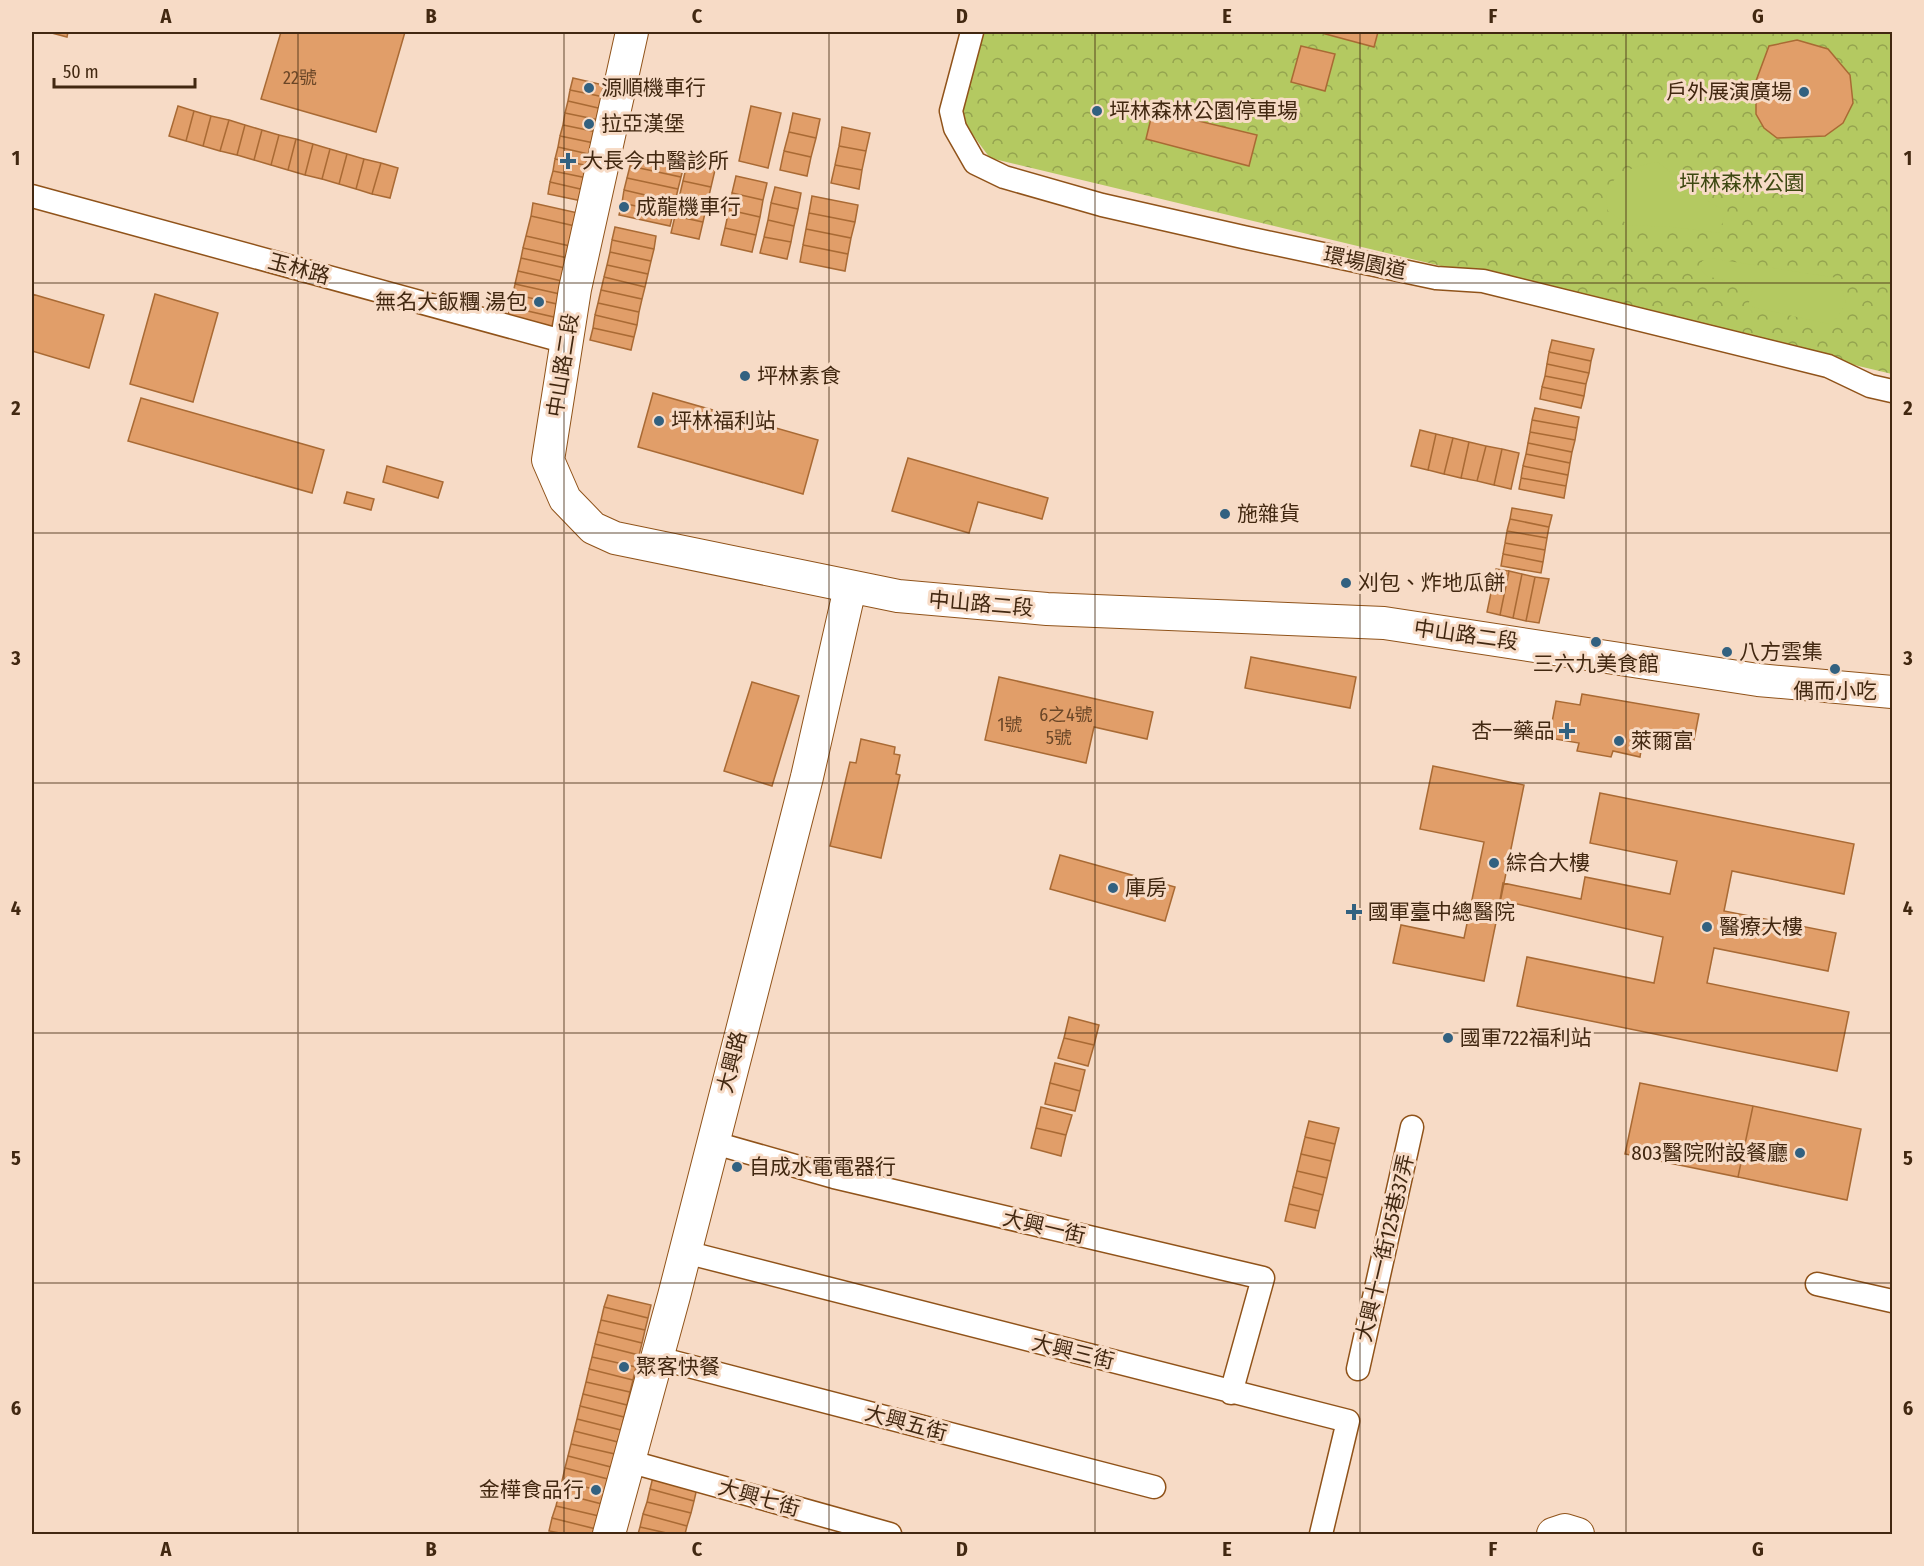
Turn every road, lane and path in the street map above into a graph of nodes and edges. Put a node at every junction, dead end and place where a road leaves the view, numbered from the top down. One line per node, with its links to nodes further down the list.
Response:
1 (632, 32): 4 (main road, 中山路二段)
2 (972, 32): 5 (street, 環場園道)
3 (32, 196): 4 (street, 玉林路)
4 (566, 342): 6 (main road, 中山路二段)
5 (1893, 391)
6 (850, 588): 7 (main road, 中山路二段); 9 (main road, 大興路)
7 (1893, 692)
8 (1412, 1127): 14 (street, 大興十一街125巷37弄)
9 (711, 1142): 10 (main road, 大興路); 15 (street, 大興一街)
10 (685, 1252): 13 (main road, 大興路); 15 (street, 大興三街)
11 (1817, 1284): 12 (street)
12 (1893, 1301)
13 (658, 1358): 16 (main road, 大興路); 17 (street, 大興五街)
14 (1358, 1369)
15 (1231, 1393): 20 (street, 大興三街)
16 (628, 1461): 18 (main road, 大興路); 19 (street, 大興七街)
17 (1154, 1487)
18 (609, 1534)
19 (890, 1534)
20 (1321, 1534)
21 (1553, 1534): 22 (main road)
22 (1579, 1534)

